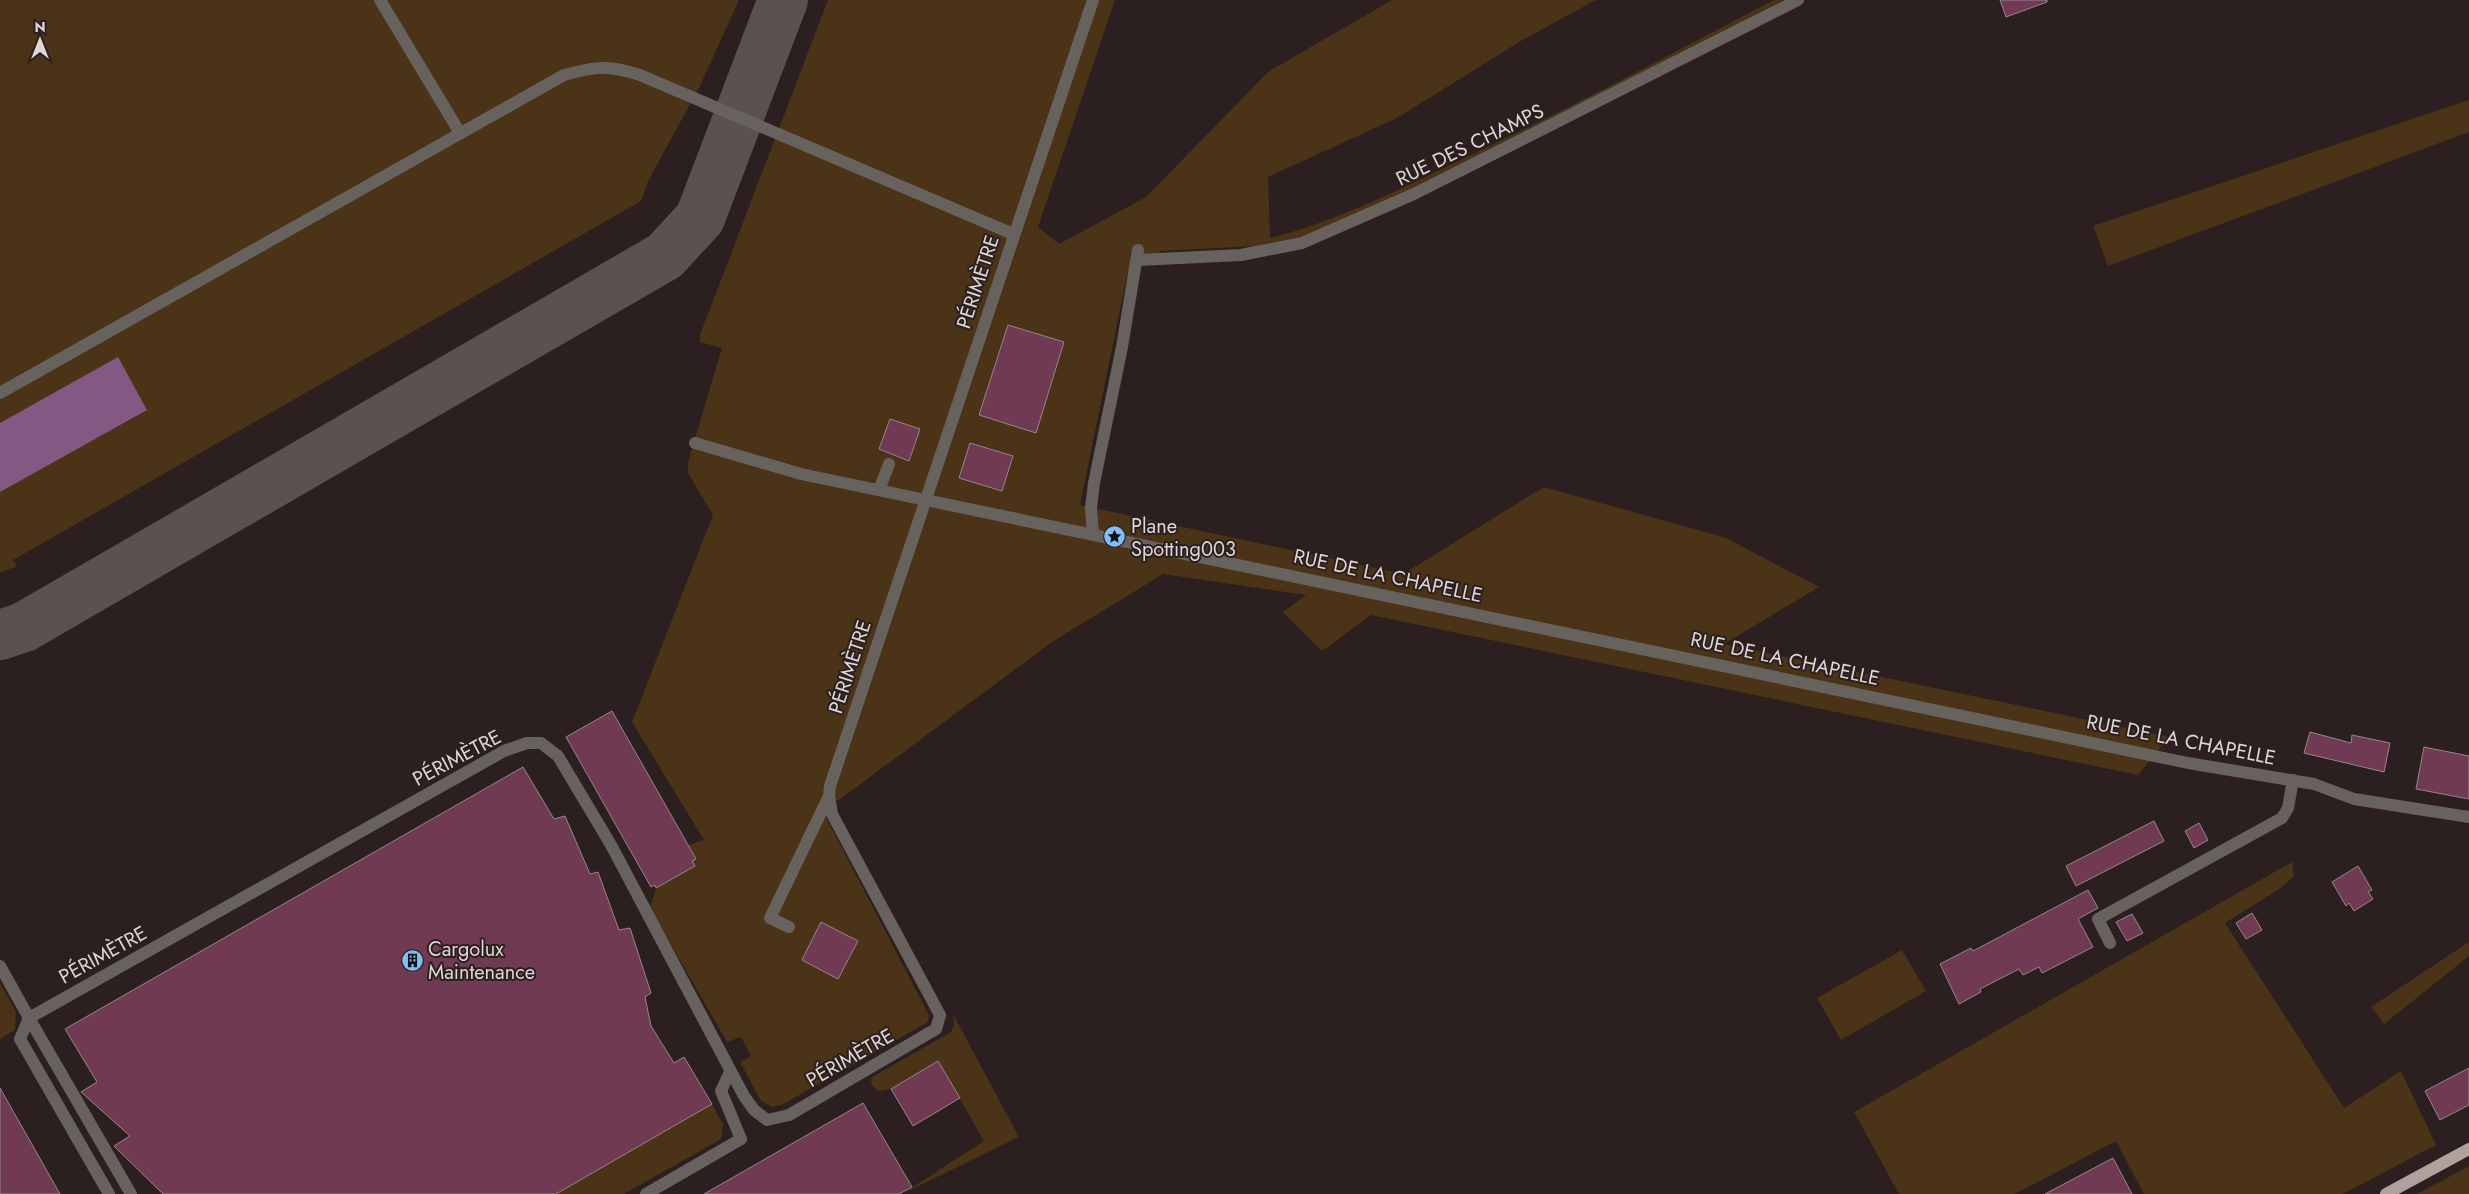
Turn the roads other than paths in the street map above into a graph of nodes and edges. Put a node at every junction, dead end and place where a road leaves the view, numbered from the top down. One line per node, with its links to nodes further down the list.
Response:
1 (380, 0): 4 (street)
2 (1093, 0): 5 (street, PÉRIMÈTRE)
3 (1798, 0): 11 (street, RUE DES CHAMPS)
4 (460, 133): 5 (street); 6 (street)
5 (1013, 234): 10 (street, PÉRIMÈTRE)
6 (0, 393)
7 (695, 444): 9 (street, RUE DE LA CHAPELLE)
8 (889, 464): 9 (street)
9 (879, 490): 10 (street, RUE DE LA CHAPELLE)
10 (926, 499): 11 (street, RUE DE LA CHAPELLE); 13 (street, PÉRIMÈTRE)
11 (1093, 533): 12 (street, RUE DE LA CHAPELLE)
12 (2293, 780): 14 (street, RUE DE LA CHAPELLE); 16 (street)
13 (829, 796): 15 (street); 19 (street, PÉRIMÈTRE)
14 (2469, 817)
15 (789, 927)
16 (2110, 943)
17 (0, 966): 18 (street)
18 (29, 1018): 19 (street, PÉRIMÈTRE); 21 (street); 22 (street)
19 (730, 1072): 23 (street)
20 (2469, 1149): 24 (main road)
21 (109, 1194)
22 (131, 1194)
23 (646, 1194)
24 (2386, 1194)

